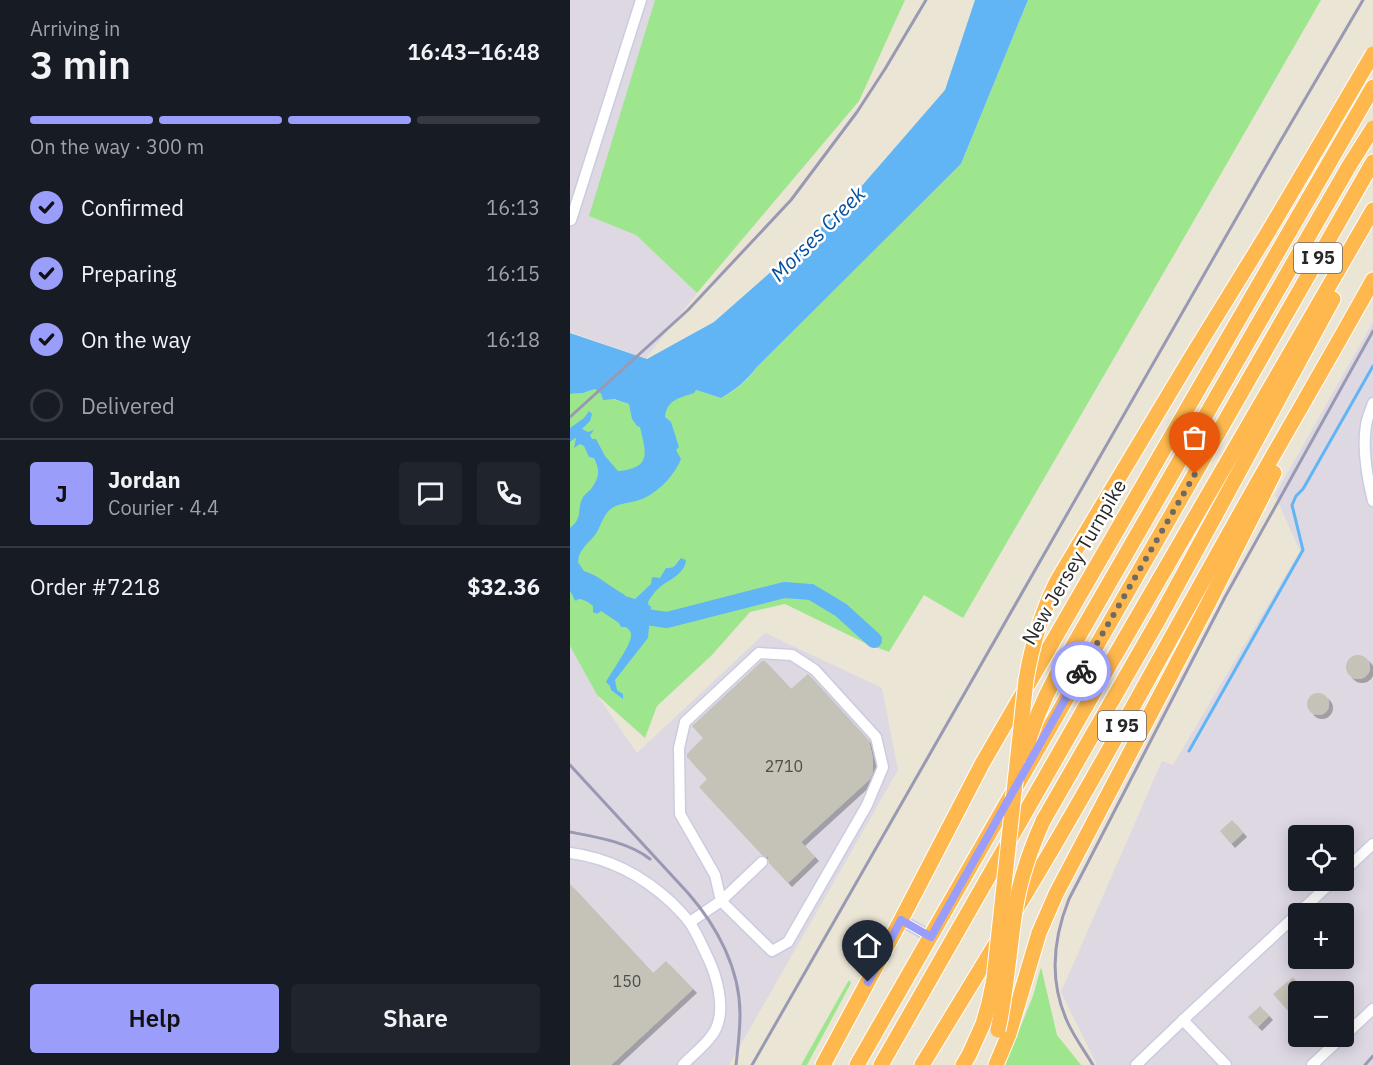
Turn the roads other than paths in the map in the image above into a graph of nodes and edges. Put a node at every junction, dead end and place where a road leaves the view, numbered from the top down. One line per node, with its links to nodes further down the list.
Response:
1 (641, 0): 7 (lane)
2 (1373, 54): 15 (highway, bridge)
3 (1373, 87): 22 (highway, New Jersey Turnpike / I 95)
4 (1373, 128): 15 (highway, bridge)
5 (1373, 162): 24 (highway, I 95)
6 (1373, 210): 9 (highway, I 95)
7 (571, 220)
8 (1373, 280): 10 (highway, I 95)
9 (1288, 367): 32 (highway, I 95); 35 (highway, bridge)
10 (1316, 383): 33 (highway, I 95); 36 (highway)
11 (1373, 403): 12 (lane)
12 (1365, 445): 13 (lane); 14 (lane)
13 (1373, 454)
14 (1373, 501)
15 (1011, 822): 34 (highway, bridge)
16 (1373, 844): 19 (lane)
17 (570, 854): 23 (lane)
18 (762, 862): 21 (lane)
19 (1354, 862)
20 (1322, 891): 26 (lane)
21 (721, 901): 21 (lane); 23 (lane)
22 (901, 920): 24 (lane); 30 (highway, New Jersey Turnpike / I 95)
23 (690, 922): 29 (lane)
24 (931, 937): 31 (highway, I 95)
25 (1373, 1009): 27 (lane)
26 (1183, 1020): 37 (lane); 38 (lane)
27 (1354, 1026)
28 (1331, 1047): 39 (lane)
29 (683, 1065)
30 (823, 1065)
31 (857, 1065)
32 (881, 1065)
33 (922, 1065)
34 (963, 1065)
35 (986, 1065)
36 (996, 1065)
37 (1136, 1065)
38 (1226, 1065)
39 (1312, 1065)

